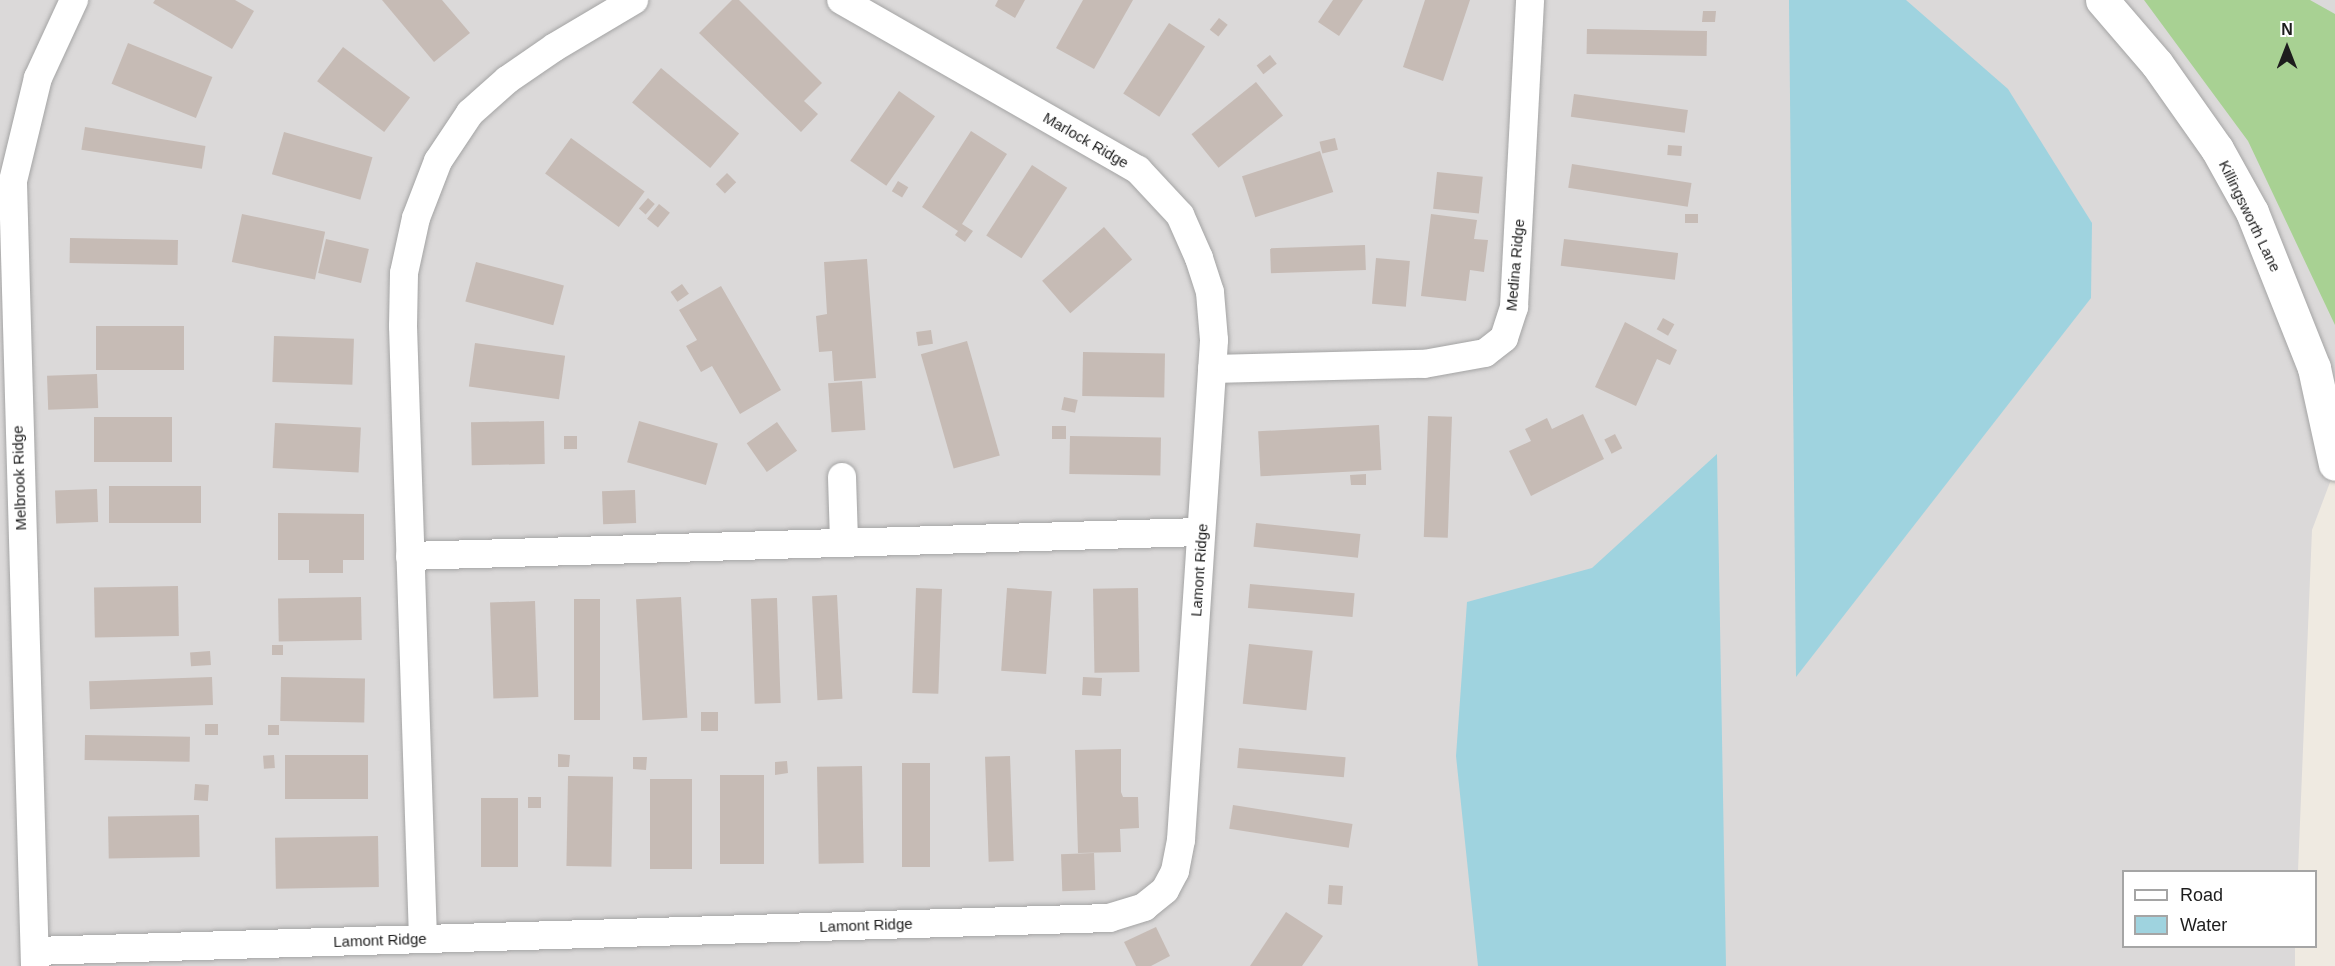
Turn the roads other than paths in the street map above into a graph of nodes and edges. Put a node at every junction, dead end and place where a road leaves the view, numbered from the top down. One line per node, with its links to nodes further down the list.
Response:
1 (74, 0): 6 (street, Melbrook Ridge)
2 (634, 0): 13 (street)
3 (841, 0): 7 (street, Marlock Ridge)
4 (1530, 0): 7 (street, Medina Ridge)
5 (2102, 0): 8 (street, Killingsworth Lane)
6 (7, 181): 12 (street, Melbrook Ridge)
7 (1212, 369): 10 (street, Lamont Ridge)
8 (2335, 464)
9 (842, 477): 11 (street)
10 (1201, 532): 11 (street); 14 (street, Lamont Ridge)
11 (844, 543): 13 (street)
12 (11, 555): 15 (street, Melbrook Ridge)
13 (410, 556): 14 (street)
14 (423, 939): 15 (street, Lamont Ridge)
15 (35, 959)

